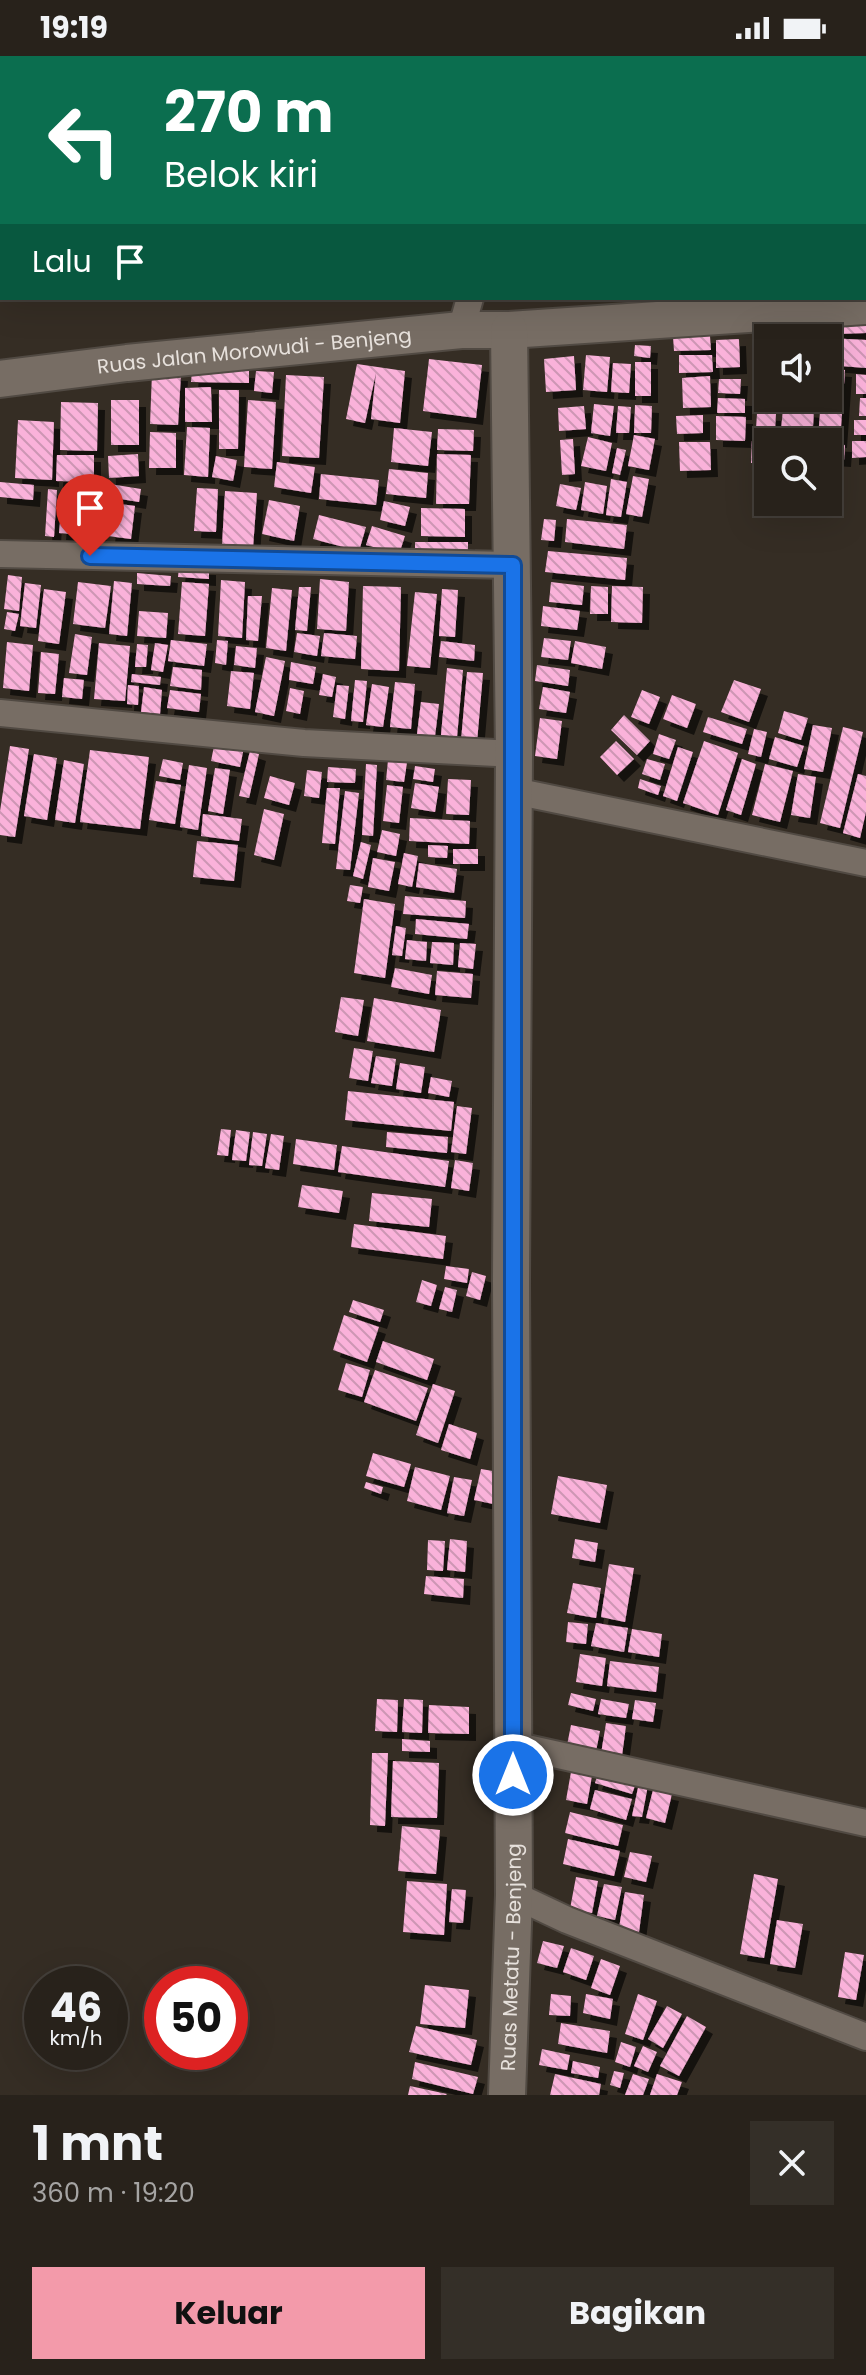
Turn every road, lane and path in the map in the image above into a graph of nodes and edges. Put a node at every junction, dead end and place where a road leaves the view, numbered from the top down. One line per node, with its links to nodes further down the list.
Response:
1 (866, 306): 3 (main road, Ruas Jalan Morowudi - Benjeng)
2 (466, 314): 3 (main road, Ruas Jalan Morowudi - Benjeng); 4 (main road, Ruas Jalan Morowudi - Benjeng)
3 (509, 330): 6 (main road, Ruas Metatu - Benjeng)
4 (0, 379)
5 (0, 554): 6 (street)
6 (513, 565): 8 (main road, Ruas Metatu - Benjeng)
7 (0, 713): 8 (street)
8 (514, 754): 9 (main road, Ruas Metatu - Benjeng)
9 (514, 791): 10 (street); 11 (main road, Ruas Metatu - Benjeng)
10 (866, 863)
11 (513, 1745): 12 (street); 13 (main road, Ruas Metatu - Benjeng)
12 (866, 1823)
13 (514, 1895): 14 (street); 15 (main road, Ruas Metatu - Benjeng)
14 (866, 2037)
15 (507, 2095)

